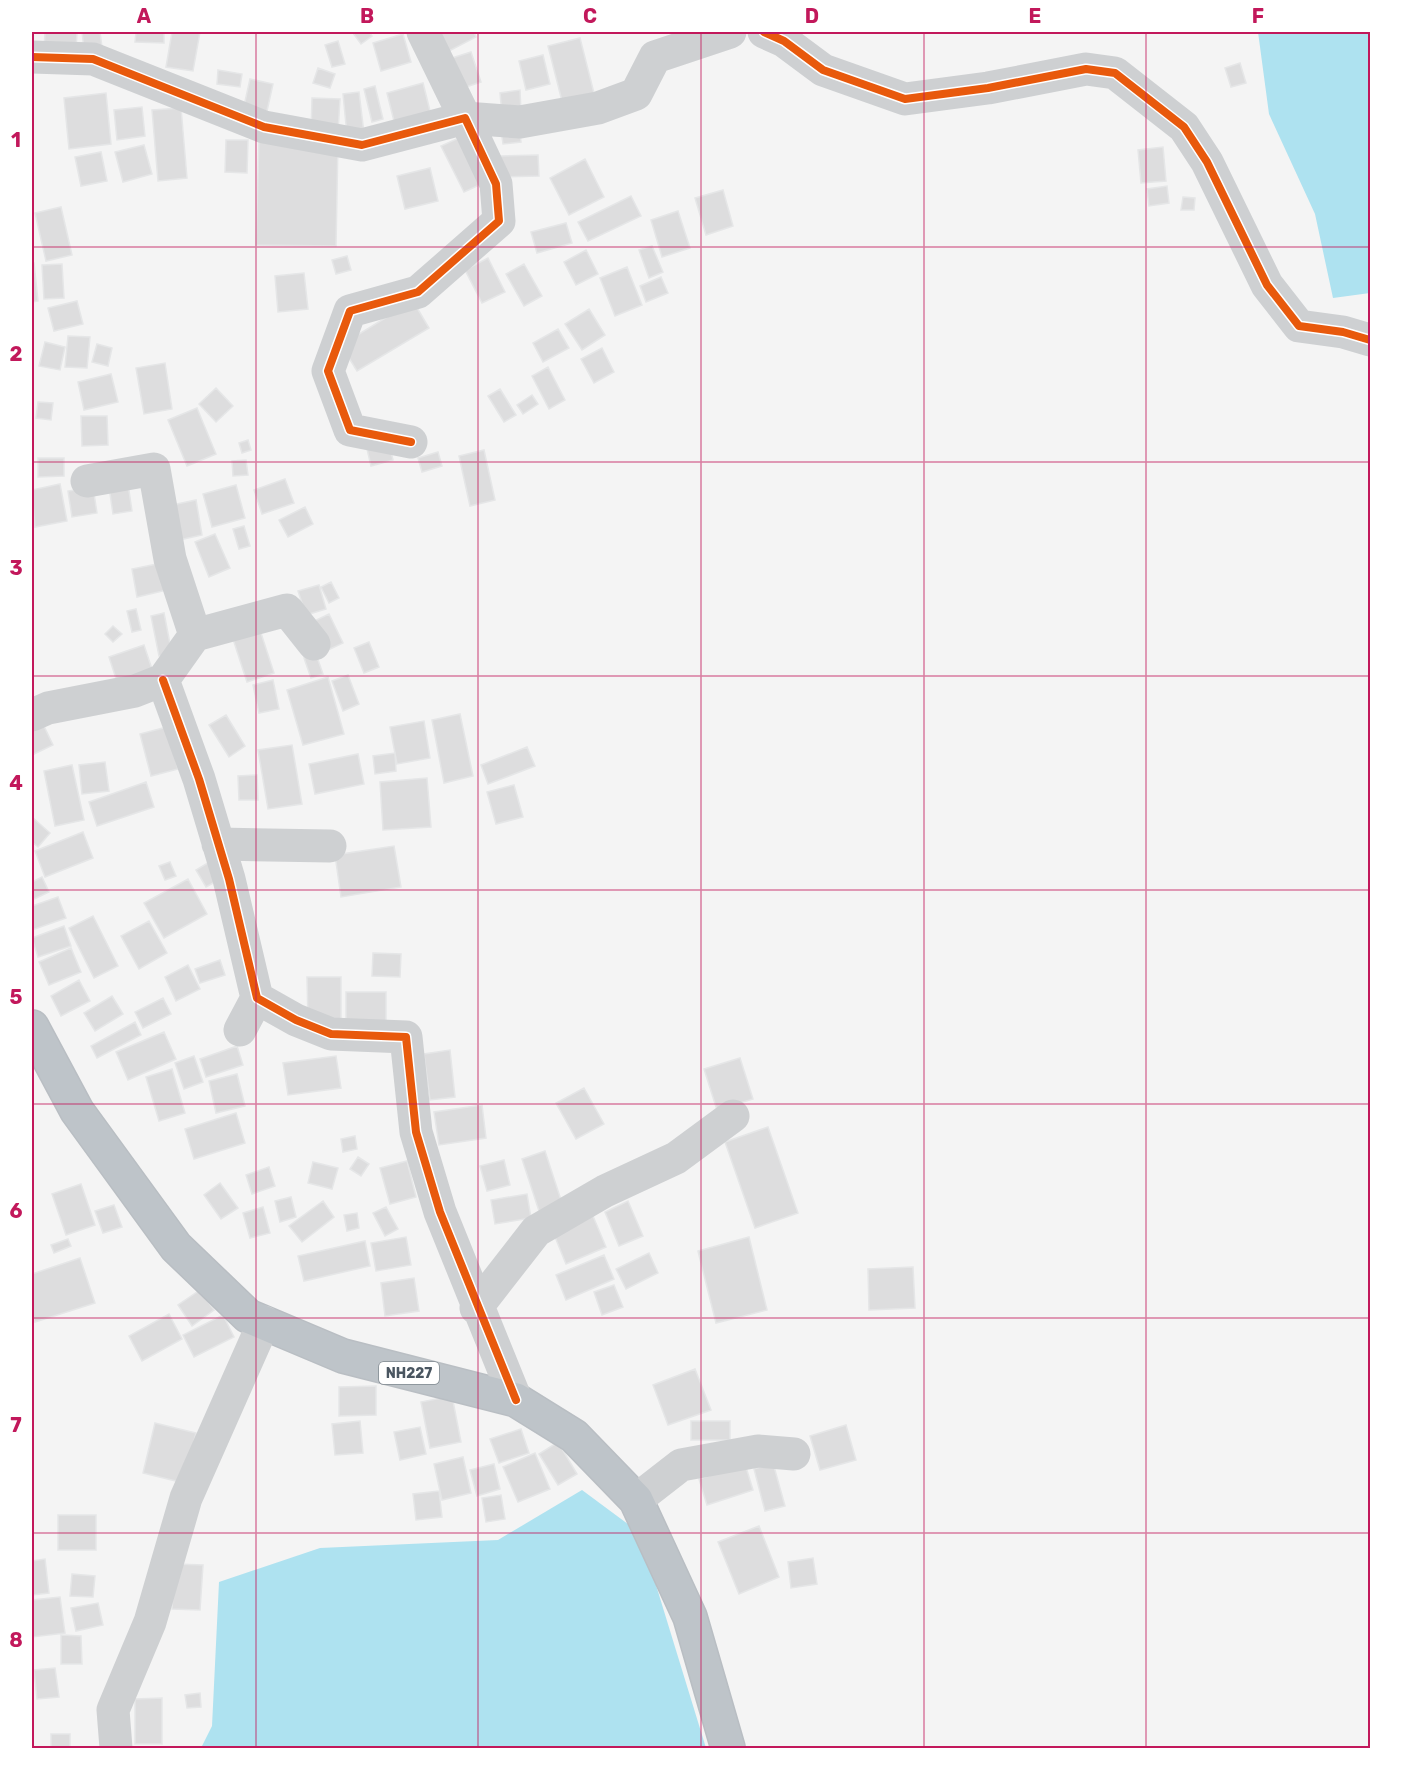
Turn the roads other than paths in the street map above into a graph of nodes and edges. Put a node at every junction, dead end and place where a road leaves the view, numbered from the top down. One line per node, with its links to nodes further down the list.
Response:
1 (423, 32): 5 (street)
2 (729, 32): 5 (street)
3 (764, 32): 6 (street)
4 (32, 57): 5 (street)
5 (465, 118): 7 (street)
6 (1371, 340)
7 (411, 442)
8 (87, 480): 9 (street)
9 (195, 635): 10 (street); 11 (street)
10 (314, 644)
11 (163, 680): 12 (street); 13 (street)
12 (32, 715)
13 (218, 844): 14 (street); 15 (street)
14 (330, 846)
15 (257, 998): 17 (street); 19 (street)
16 (32, 1027): 20 (highway, NH227)
17 (240, 1030)
18 (732, 1116): 19 (street)
19 (476, 1308): 21 (street)
20 (264, 1322): 21 (highway, NH227); 24 (street)
21 (516, 1400): 23 (highway, NH227)
22 (794, 1454): 23 (street)
23 (636, 1500): 25 (highway, NH227)
24 (116, 1749)
25 (728, 1749)

